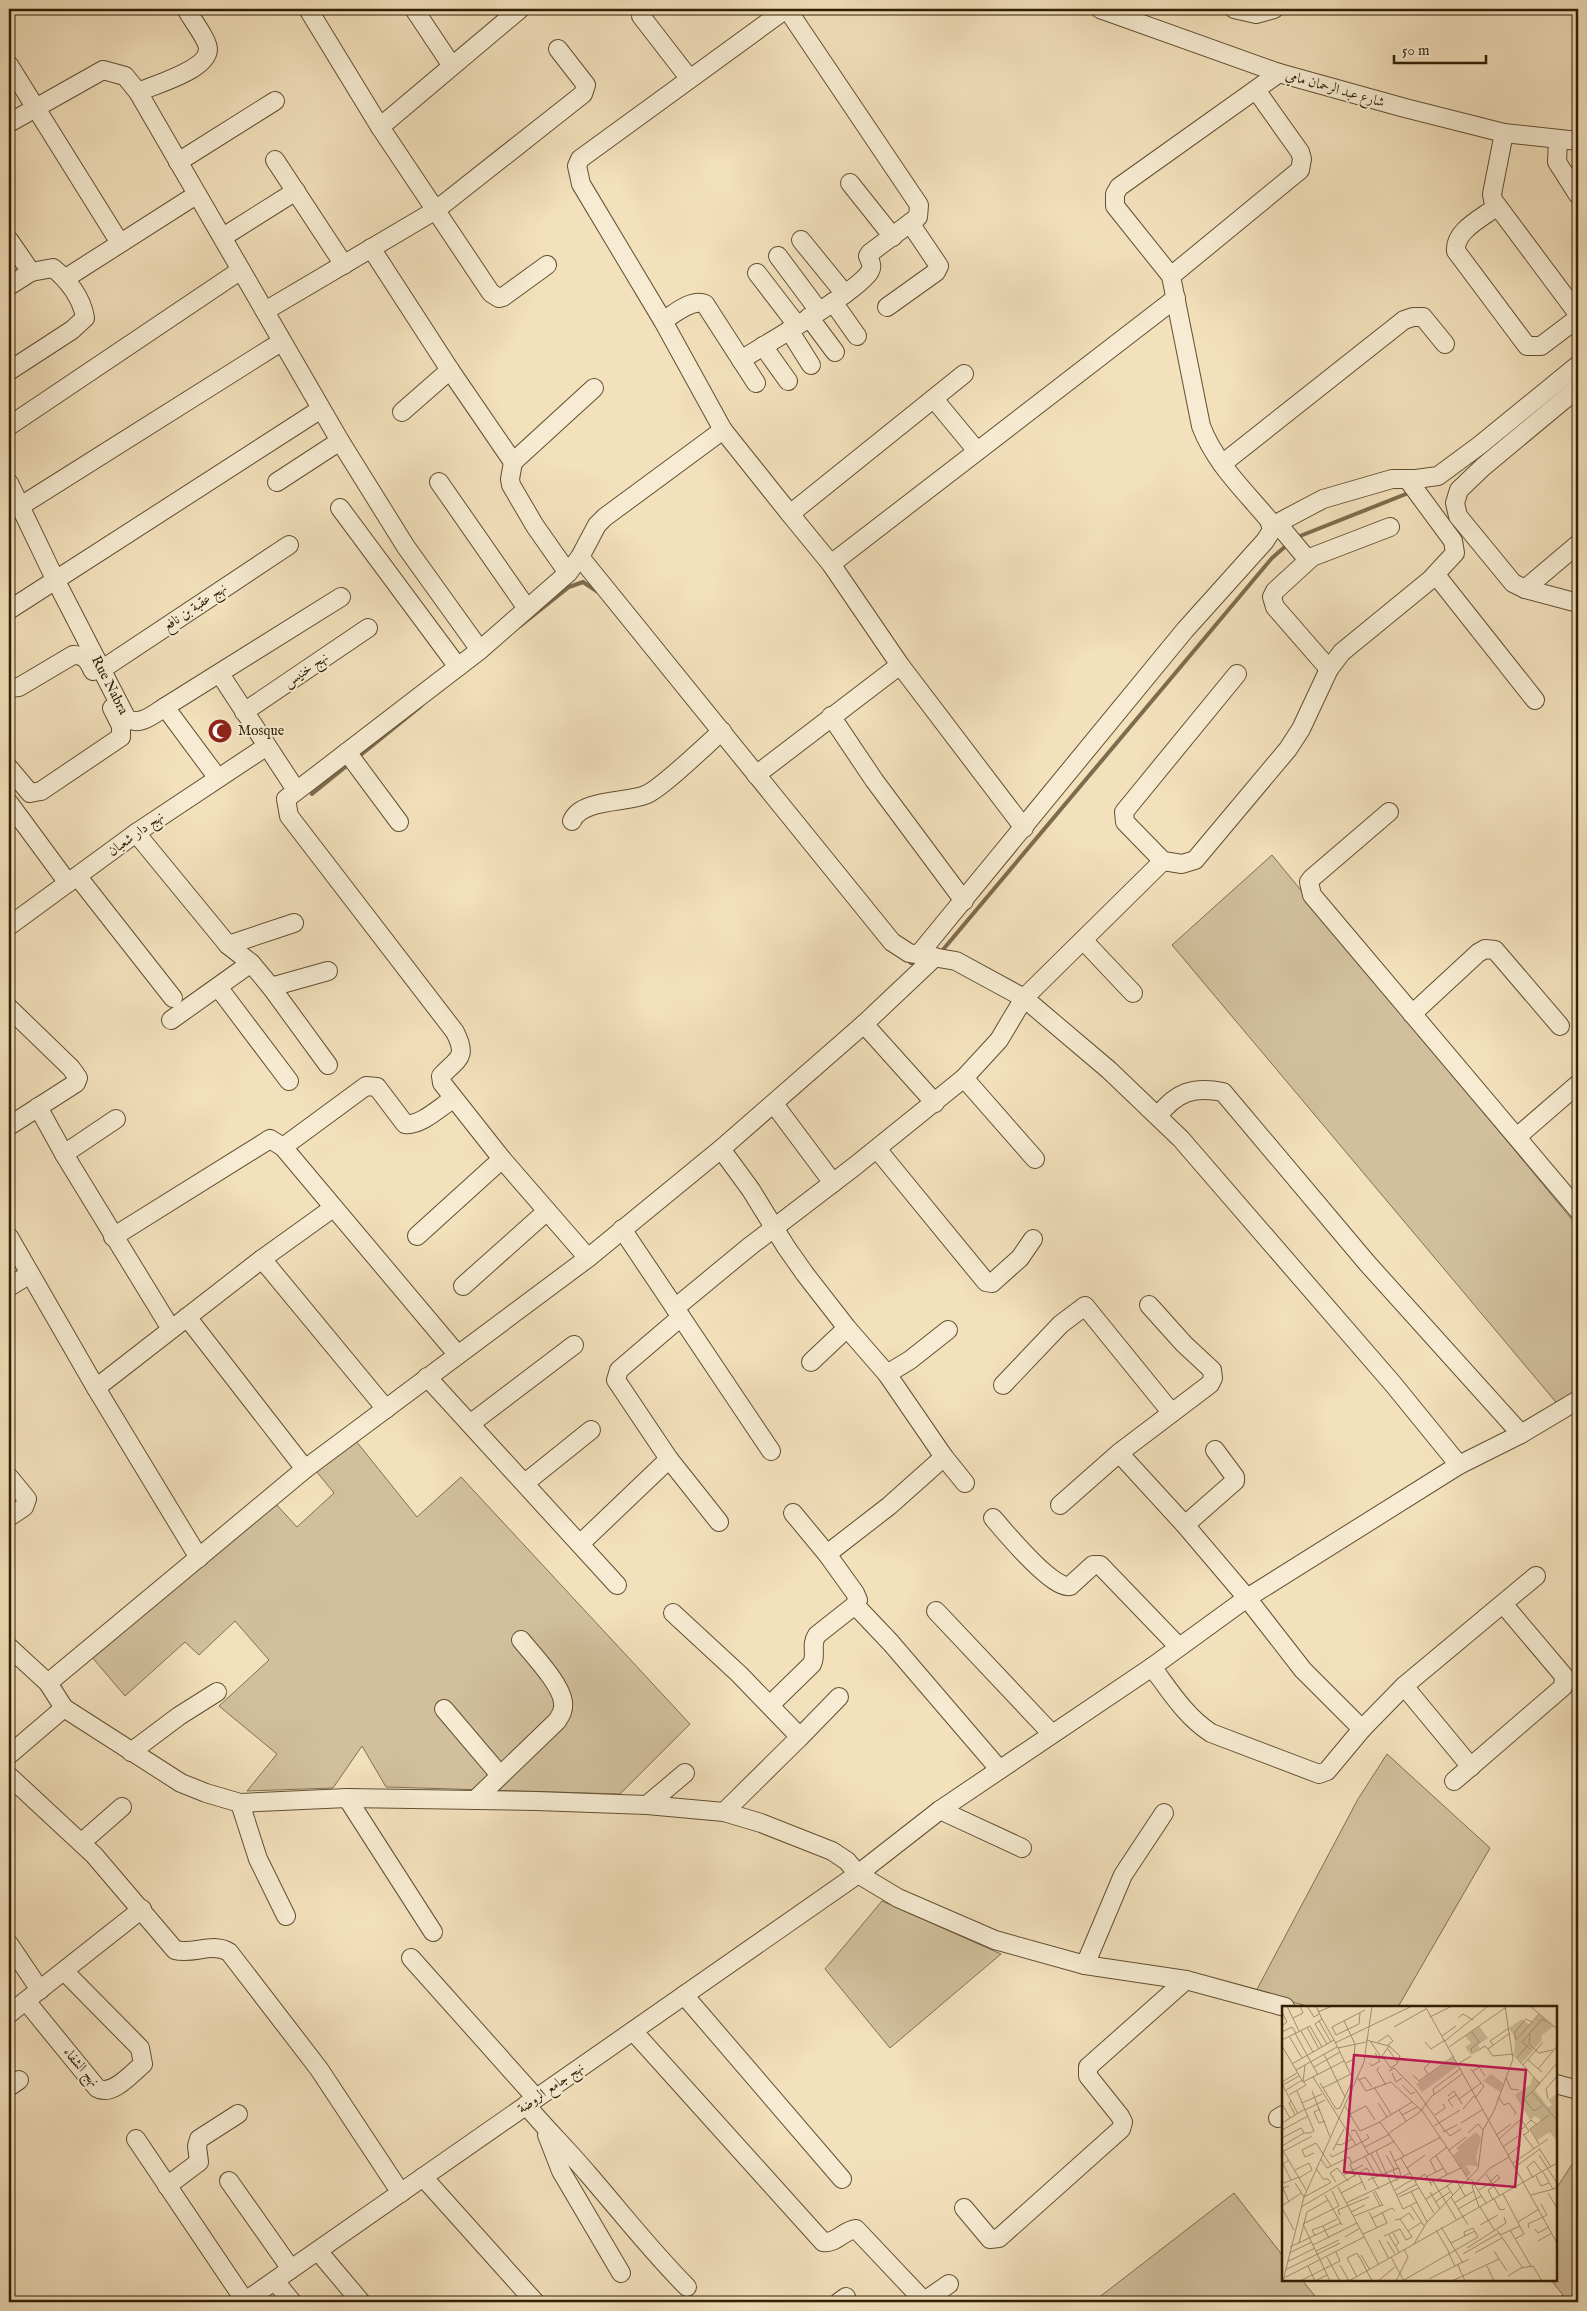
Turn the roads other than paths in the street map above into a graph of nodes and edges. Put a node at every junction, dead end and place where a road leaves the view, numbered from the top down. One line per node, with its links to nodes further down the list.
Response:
1 (186, 9): 16 (street)
2 (308, 9): 20 (street)
3 (414, 9): 12 (street)
4 (520, 9): 12 (street)
5 (786, 9): 14 (street); 32 (street)
6 (1100, 9): 13 (street, شارع عبد الرحمان مامي)
7 (1234, 9): 8 (street)
8 (1274, 9)
9 (641, 16): 14 (street)
10 (558, 49): 31 (street)
11 (9, 65): 18 (street)
12 (452, 66): 20 (street)
13 (1279, 73): 15 (street); 21 (street, شارع عبد الرحمان مامي)
14 (690, 78): 54 (street)
15 (1256, 90): 45 (street); 45 (street)
16 (138, 92): 18 (street); 25 (street)
17 (274, 101): 25 (street)
18 (36, 107): 19 (street); 37 (street)
19 (9, 123)
20 (380, 127): 31 (street)
21 (1504, 133): 22 (street, شارع عبد الرحمان مامي); 30 (street)
22 (1558, 140): 23 (street, شارع عبد الرحمان مامي); 28 (street)
23 (1578, 141)
24 (275, 160): 27 (street)
25 (178, 162): 29 (street)
26 (850, 183): 33 (street)
27 (296, 191): 34 (street); 40 (street)
28 (1578, 194)
29 (196, 195): 34 (street); 37 (street)
30 (1496, 207): 52 (street); 53 (street)
31 (436, 210): 38 (street); 41 (street)
32 (910, 223): 33 (street); 49 (street)
33 (893, 236): 51 (street)
34 (222, 238): 42 (street)
35 (9, 240): 43 (street)
36 (801, 240): 51 (street)
37 (120, 243): 46 (street)
38 (370, 248): 40 (street); 63 (street)
39 (778, 256): 51 (street)
40 (344, 265): 50 (street)
41 (547, 265)
42 (241, 270): 50 (street); 73 (street)
43 (30, 272): 46 (street); 47 (street)
44 (757, 273): 51 (street)
45 (1171, 276): 48 (street)
46 (66, 278): 64 (street)
47 (9, 286)
48 (1176, 298): 76 (street); 78 (street)
49 (887, 307)
50 (264, 311): 56 (street)
51 (815, 313): 55 (street); 58 (street); 59 (street); 61 (street)
52 (1578, 314)
53 (1578, 318)
54 (662, 321): 60 (street); 74 (street)
55 (857, 336)
56 (281, 342): 71 (street); 83 (street)
57 (1445, 344): 78 (street)
58 (763, 346): 60 (street); 66 (street)
59 (835, 352)
60 (741, 360): 67 (street)
61 (811, 365)
62 (1578, 365): 79 (street)
63 (450, 370): 72 (street); 77 (street)
64 (9, 371)
65 (964, 374): 70 (street)
66 (788, 381)
67 (756, 383)
68 (594, 388): 77 (street)
69 (1578, 388): 96 (street)
70 (934, 399): 76 (street); 85 (street)
71 (321, 409): 75 (street); 95 (street)
72 (402, 412)
73 (9, 426)
74 (723, 430): 85 (street); 90 (street)
75 (340, 440): 80 (street); 102 (street)
76 (977, 451): 92 (street)
77 (514, 462): 93 (street)
78 (1222, 464): 86 (street)
79 (1408, 480): 86 (street); 94 (street)
80 (277, 482)
81 (439, 482): 99 (street)
82 (9, 483): 83 (street, Rue Nabra)
83 (19, 507): 95 (street, Rue Nabra)
84 (340, 508): 104 (street)
85 (790, 514): 92 (street)
86 (1274, 524): 91 (street); 125 (street)
87 (1390, 527): 91 (street)
88 (1578, 544): 96 (street)
89 (289, 545): 106 (street, نهج عقبة بن نافع)
90 (580, 557): 93 (street); 114 (street)
91 (1308, 560): 105 (street)
92 (831, 564): 103 (street)
93 (568, 573): 99 (street)
94 (1436, 575): 105 (street); 110 (street)
95 (55, 579): 100 (street); 106 (street, Rue Nabra)
96 (1525, 589): 98 (street)
97 (341, 597): 107 (street, Rue Nabra)
98 (1578, 603)
99 (526, 607): 102 (street)
100 (9, 610)
101 (368, 628): 112 (street, نهج خنيس)
102 (480, 650): 104 (street)
103 (900, 665): 113 (street); 125 (street)
104 (458, 667): 116 (street)
105 (1329, 669): 127 (street)
106 (101, 670): 111 (street, Rue Nabra)
107 (220, 674): 111 (street, Rue Nabra); 112 (street)
108 (1237, 674): 127 (street)
109 (9, 688): 117 (street)
110 (1535, 700)
111 (166, 707): 119 (street)
112 (244, 712): 115 (street)
113 (831, 716): 118 (street); 129 (street)
114 (722, 730): 118 (street); 123 (street)
115 (267, 746): 119 (street, نهج دار شعبان); 120 (street)
116 (347, 752): 120 (street); 124 (street)
117 (9, 768)
118 (756, 775): 134 (street)
119 (217, 777): 126 (street, نهج دار شعبان)
120 (296, 790): 151 (street)
121 (9, 803): 128 (street)
122 (1389, 812): 143 (street)
123 (572, 821)
124 (399, 822)
125 (1024, 828): 129 (street)
126 (136, 833): 128 (street, نهج دار شعبان); 133 (street)
127 (1163, 861): 132 (street)
128 (73, 880): 131 (street, نهج دار شعبان); 140 (street)
129 (964, 900): 134 (street)
130 (294, 923): 133 (street)
131 (9, 926)
132 (1084, 940): 139 (street); 141 (street)
133 (228, 945): 135 (street)
134 (927, 956): 141 (street); 145 (street)
135 (251, 963): 137 (street); 138 (street)
136 (328, 971): 138 (street)
137 (218, 987): 144 (street); 149 (street)
138 (271, 987): 147 (street)
139 (1133, 993)
140 (173, 998)
141 (1024, 998): 148 (street); 155 (street)
142 (9, 1008): 154 (street)
143 (1412, 1014): 146 (street); 158 (street)
144 (171, 1020)
145 (864, 1024): 152 (street); 153 (street)
146 (1560, 1026)
147 (328, 1065)
148 (964, 1078): 152 (street); 164 (street)
149 (289, 1081)
150 (1578, 1084): 158 (street)
151 (453, 1099): 159 (street); 163 (street)
152 (935, 1103): 161 (street)
153 (774, 1104): 160 (street); 165 (street)
154 (38, 1107): 157 (street); 162 (street)
155 (1158, 1116): 198 (street); 204 (street)
156 (116, 1119): 162 (street)
157 (9, 1126)
158 (1518, 1136): 167 (street)
159 (282, 1147): 166 (street); 173 (street)
160 (721, 1149): 169 (street); 170 (street)
161 (876, 1149): 165 (street); 174 (street)
162 (64, 1154): 173 (street)
163 (502, 1159): 168 (street); 171 (street)
164 (1035, 1159)
165 (833, 1183): 169 (street)
166 (333, 1208): 176 (street); 187 (street)
167 (1578, 1208)
168 (547, 1211): 175 (street); 178 (street)
169 (774, 1228): 181 (street); 183 (street)
170 (622, 1229): 175 (street); 181 (street)
171 (417, 1236)
172 (9, 1237): 177 (street)
173 (113, 1237): 184 (street)
174 (1034, 1239)
175 (588, 1258): 187 (street)
176 (262, 1259): 182 (street); 194 (street)
177 (30, 1274): 179 (street); 192 (street)
178 (462, 1286)
179 (9, 1287)
180 (1149, 1305): 195 (street)
181 (678, 1312): 200 (street); 203 (street)
182 (187, 1317): 184 (street); 205 (street)
183 (847, 1328): 188 (street); 189 (street)
184 (171, 1329): 192 (street)
185 (948, 1330): 189 (street)
186 (574, 1345): 196 (street)
187 (457, 1354): 190 (street)
188 (811, 1362)
189 (887, 1374): 202 (street)
190 (427, 1377): 194 (street); 196 (street)
191 (1003, 1385): 195 (street)
192 (96, 1388): 217 (street)
193 (1578, 1400): 198 (street, نهج جامع الروضة)
194 (386, 1409): 205 (street)
195 (1171, 1412): 201 (street)
196 (470, 1424): 207 (street)
197 (591, 1430): 207 (street)
198 (1521, 1434): 204 (street, نهج جامع الروضة)
199 (1215, 1450): 214 (street)
200 (771, 1451)
201 (1119, 1453): 209 (street); 214 (street)
202 (944, 1456): 208 (street); 216 (street)
203 (669, 1459): 213 (street); 215 (street)
204 (1459, 1465): 220 (street, نهج جامع الروضة)
205 (305, 1469): 217 (street)
206 (9, 1477): 211 (street)
207 (525, 1483): 215 (street)
208 (965, 1483)
209 (1060, 1505)
210 (793, 1513): 216 (street)
211 (9, 1517)
212 (992, 1518): 227 (street)
213 (719, 1522)
214 (1185, 1525): 220 (street)
215 (581, 1543): 219 (street)
216 (827, 1554): 221 (street)
217 (199, 1558): 229 (street)
218 (1536, 1576): 222 (street)
219 (617, 1585)
220 (1247, 1598): 227 (street, نهج جامع الروضة); 236 (street)
221 (855, 1605): 233 (street); 242 (street)
222 (1504, 1605): 230 (street); 241 (street)
223 (936, 1611): 237 (street)
224 (673, 1613): 233 (street)
225 (521, 1640): 244 (street)
226 (9, 1647): 229 (street)
227 (1180, 1647): 228 (street, نهج جامع الروضة)
228 (1152, 1668): 236 (street); 237 (street, نهج جامع الروضة)
229 (48, 1683): 234 (street)
230 (1404, 1686): 236 (street); 241 (street)
231 (217, 1692): 239 (street)
232 (839, 1697): 238 (street)
233 (770, 1705): 238 (street)
234 (64, 1708): 239 (street); 240 (street)
235 (444, 1709): 244 (street)
236 (1362, 1728)
237 (1052, 1734): 242 (street, نهج جامع الروضة)
238 (800, 1737): 253 (street)
239 (131, 1752): 249 (street)
240 (9, 1755)
241 (1471, 1767): 246 (street)
242 (999, 1769): 252 (street, نهج جامع الروضة)
243 (685, 1773): 250 (street)
244 (500, 1775): 248 (street)
245 (9, 1776): 255 (street)
246 (1454, 1781)
247 (347, 1798): 248 (street); 249 (street); 260 (street)
248 (475, 1800): 250 (street)
249 (240, 1803): 259 (street)
250 (647, 1805): 253 (street)
251 (122, 1807): 255 (street)
252 (940, 1810): 256 (street); 257 (street, نهج جامع الروضة)
253 (724, 1812): 257 (street)
254 (1164, 1813): 263 (street)
255 (82, 1842): 258 (street)
256 (1022, 1848)
257 (858, 1874): 263 (street); 267 (street, نهج جامع الروضة)
258 (142, 1908): 264 (street); 281 (street)
259 (286, 1916)
260 (433, 1932)
261 (9, 1944): 266 (street)
262 (411, 1958): 273 (street)
263 (1085, 1965): 265 (street)
264 (64, 1971): 266 (street); 266 (street, نهج الشفاء)
265 (1186, 1980): 268 (street); 282 (street)
266 (33, 1995): 269 (street)
267 (684, 1996): 270 (street, نهج جامع الروضة); 278 (street)
268 (1282, 2006)
269 (9, 2014)
270 (633, 2031): 273 (street, نهج جامع الروضة); 288 (street)
271 (1557, 2084): 272 (street)
272 (1578, 2090)
273 (531, 2102): 275 (street); 277 (street, نهج جامع الروضة)
274 (238, 2114): 280 (street)
275 (545, 2129): 285 (street); 287 (street)
276 (136, 2139): 280 (street)
277 (423, 2177): 281 (street, نهج جامع الروضة); 292 (street)
278 (842, 2179)
279 (229, 2181): 284 (street)
280 (167, 2186): 289 (street)
281 (400, 2193): 283 (street, نهج جامع الروضة)
282 (964, 2208)
283 (318, 2250): 284 (street, نهج جامع الروضة); 291 (street)
284 (291, 2269): 286 (street, نهج جامع الروضة)
285 (621, 2273)
286 (275, 2281): 289 (street, نهج جامع الروضة); 290 (street)
287 (687, 2287)
288 (934, 2297)
289 (244, 2302)
290 (292, 2302)
291 (361, 2302)
292 (535, 2302)

